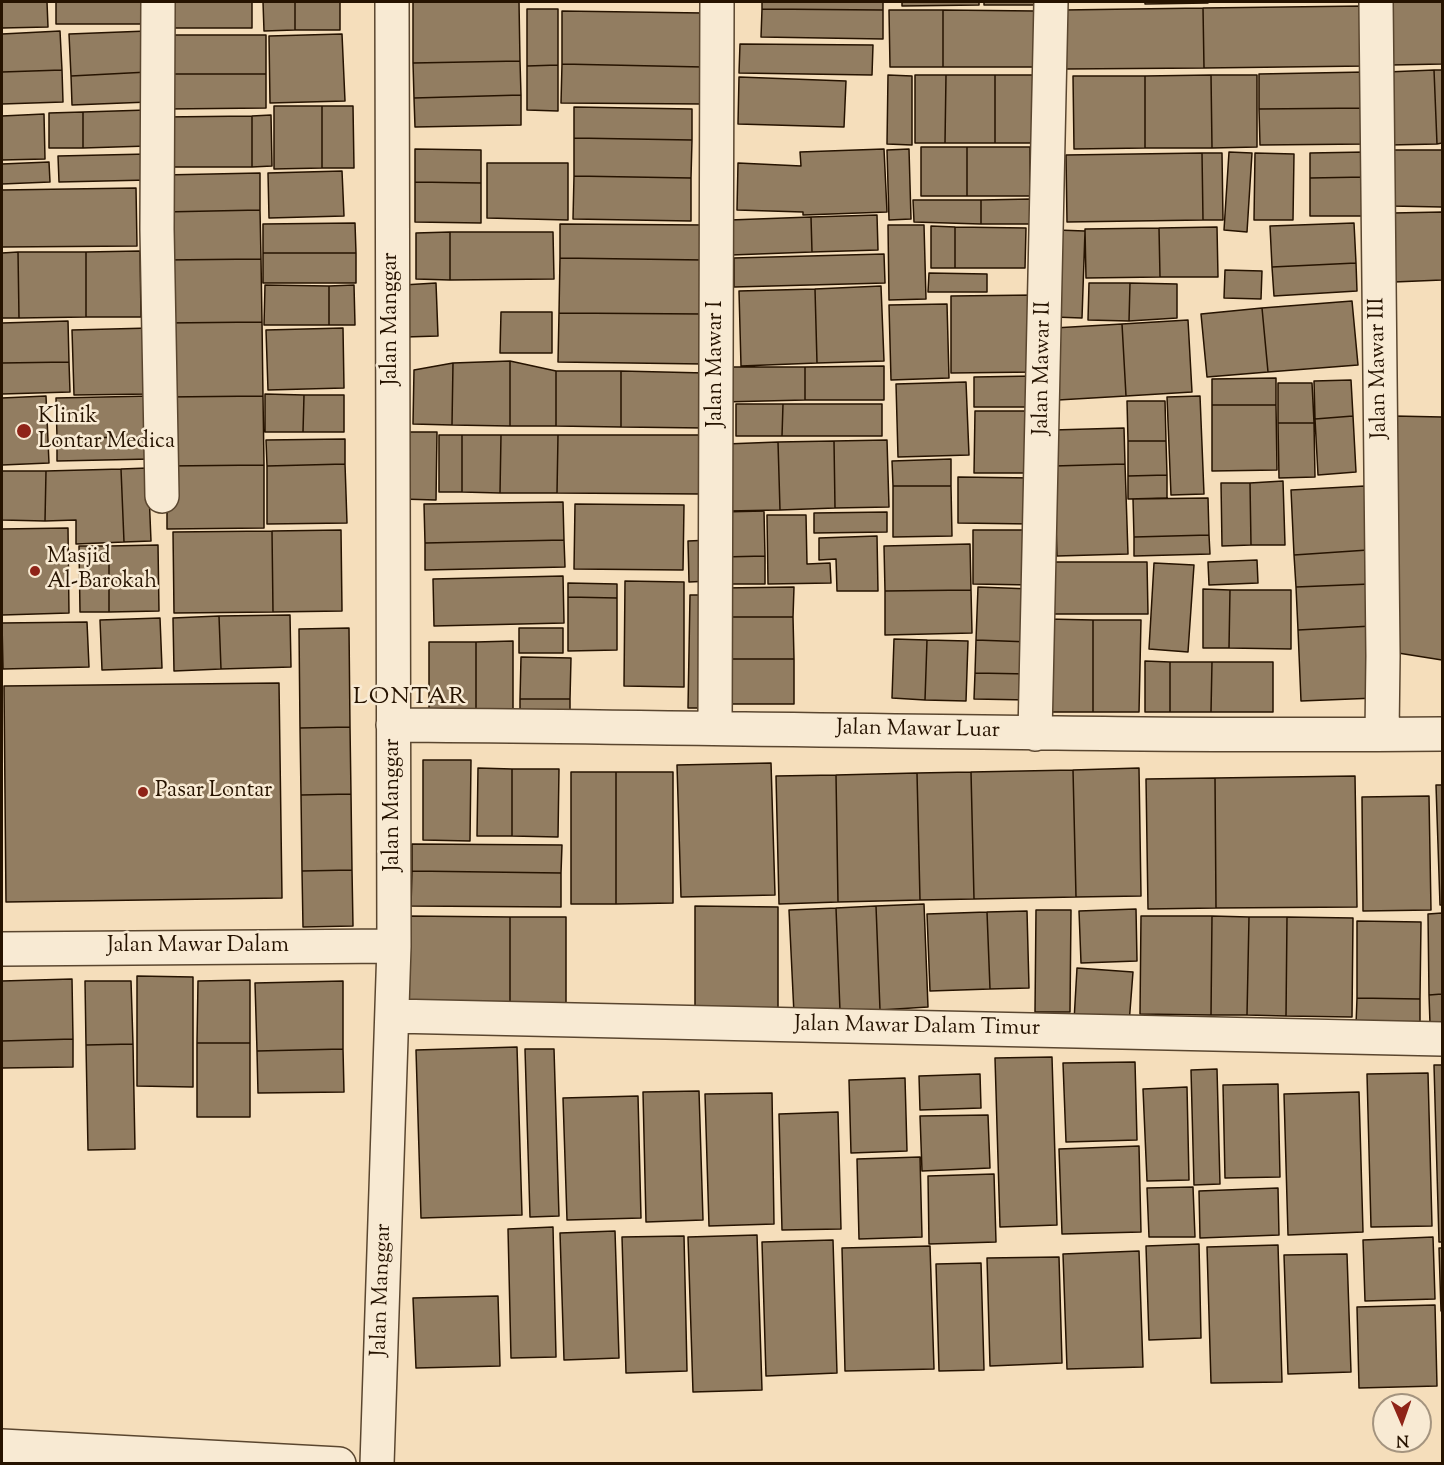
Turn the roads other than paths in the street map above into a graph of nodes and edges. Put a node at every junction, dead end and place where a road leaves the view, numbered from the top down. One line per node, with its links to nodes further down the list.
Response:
1 (158, 2): 6 (street)
2 (392, 2): 7 (street, Jalan Manggar)
3 (717, 2): 8 (street, Jalan Mawar I)
4 (1051, 2): 9 (street, Jalan Mawar II)
5 (1376, 2): 10 (street, Jalan Mawar III)
6 (162, 496)
7 (393, 725): 8 (street, Jalan Mawar Luar); 12 (street, Jalan Manggar)
8 (715, 727): 9 (street, Jalan Mawar Luar)
9 (1035, 734): 10 (street, Jalan Mawar Luar)
10 (1382, 734): 11 (street, Jalan Mawar Luar)
11 (1443, 734)
12 (394, 946): 13 (street, Jalan Mawar Dalam); 14 (street, Jalan Manggar)
13 (2, 949)
14 (392, 1016): 15 (street, Jalan Mawar Dalam Timur); 18 (street, Jalan Manggar)
15 (1443, 1039)
16 (2, 1446): 17 (street)
17 (339, 1464)
18 (377, 1464)

